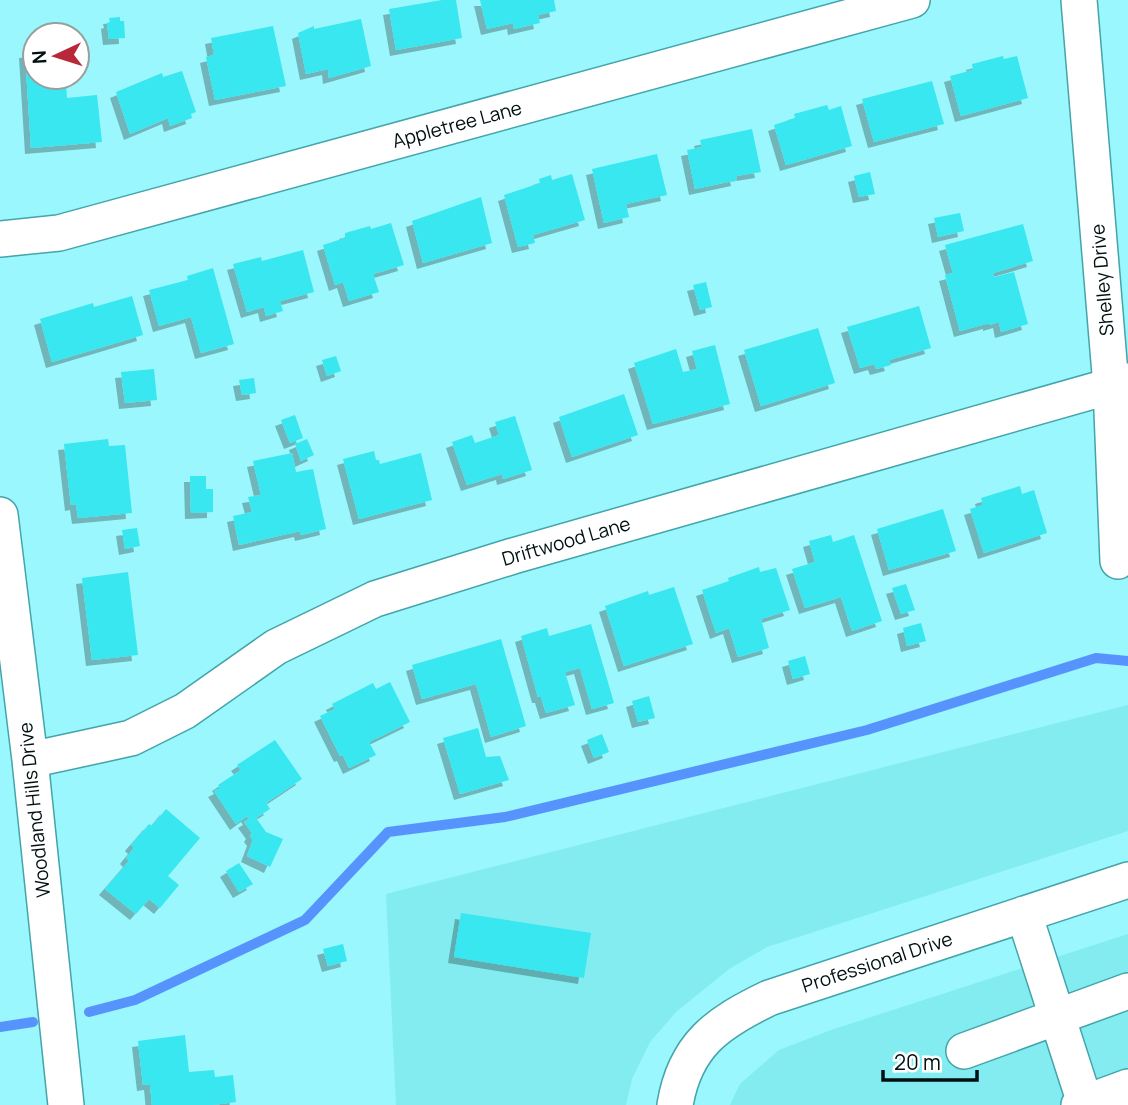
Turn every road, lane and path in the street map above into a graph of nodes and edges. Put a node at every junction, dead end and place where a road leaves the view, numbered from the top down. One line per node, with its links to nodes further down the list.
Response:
1 (912, 0): 3 (street, Appletree Lane)
2 (1079, 0): 4 (street, Shelley Drive)
3 (0, 239)
4 (1119, 384): 6 (street, Shelley Drive); 7 (street, Driftwood Lane)
5 (0, 515): 7 (street, Woodland Hills Drive)
6 (1118, 561)
7 (30, 760): 15 (street, Woodland Hills Drive)
8 (1128, 880): 9 (street, Professional Drive)
9 (1024, 914): 11 (street); 16 (street, Professional Drive)
10 (1128, 992): 11 (street)
11 (1056, 1017): 12 (street); 14 (street)
12 (964, 1051)
13 (1128, 1087): 14 (street)
14 (1082, 1104)
15 (66, 1105)
16 (675, 1105)

